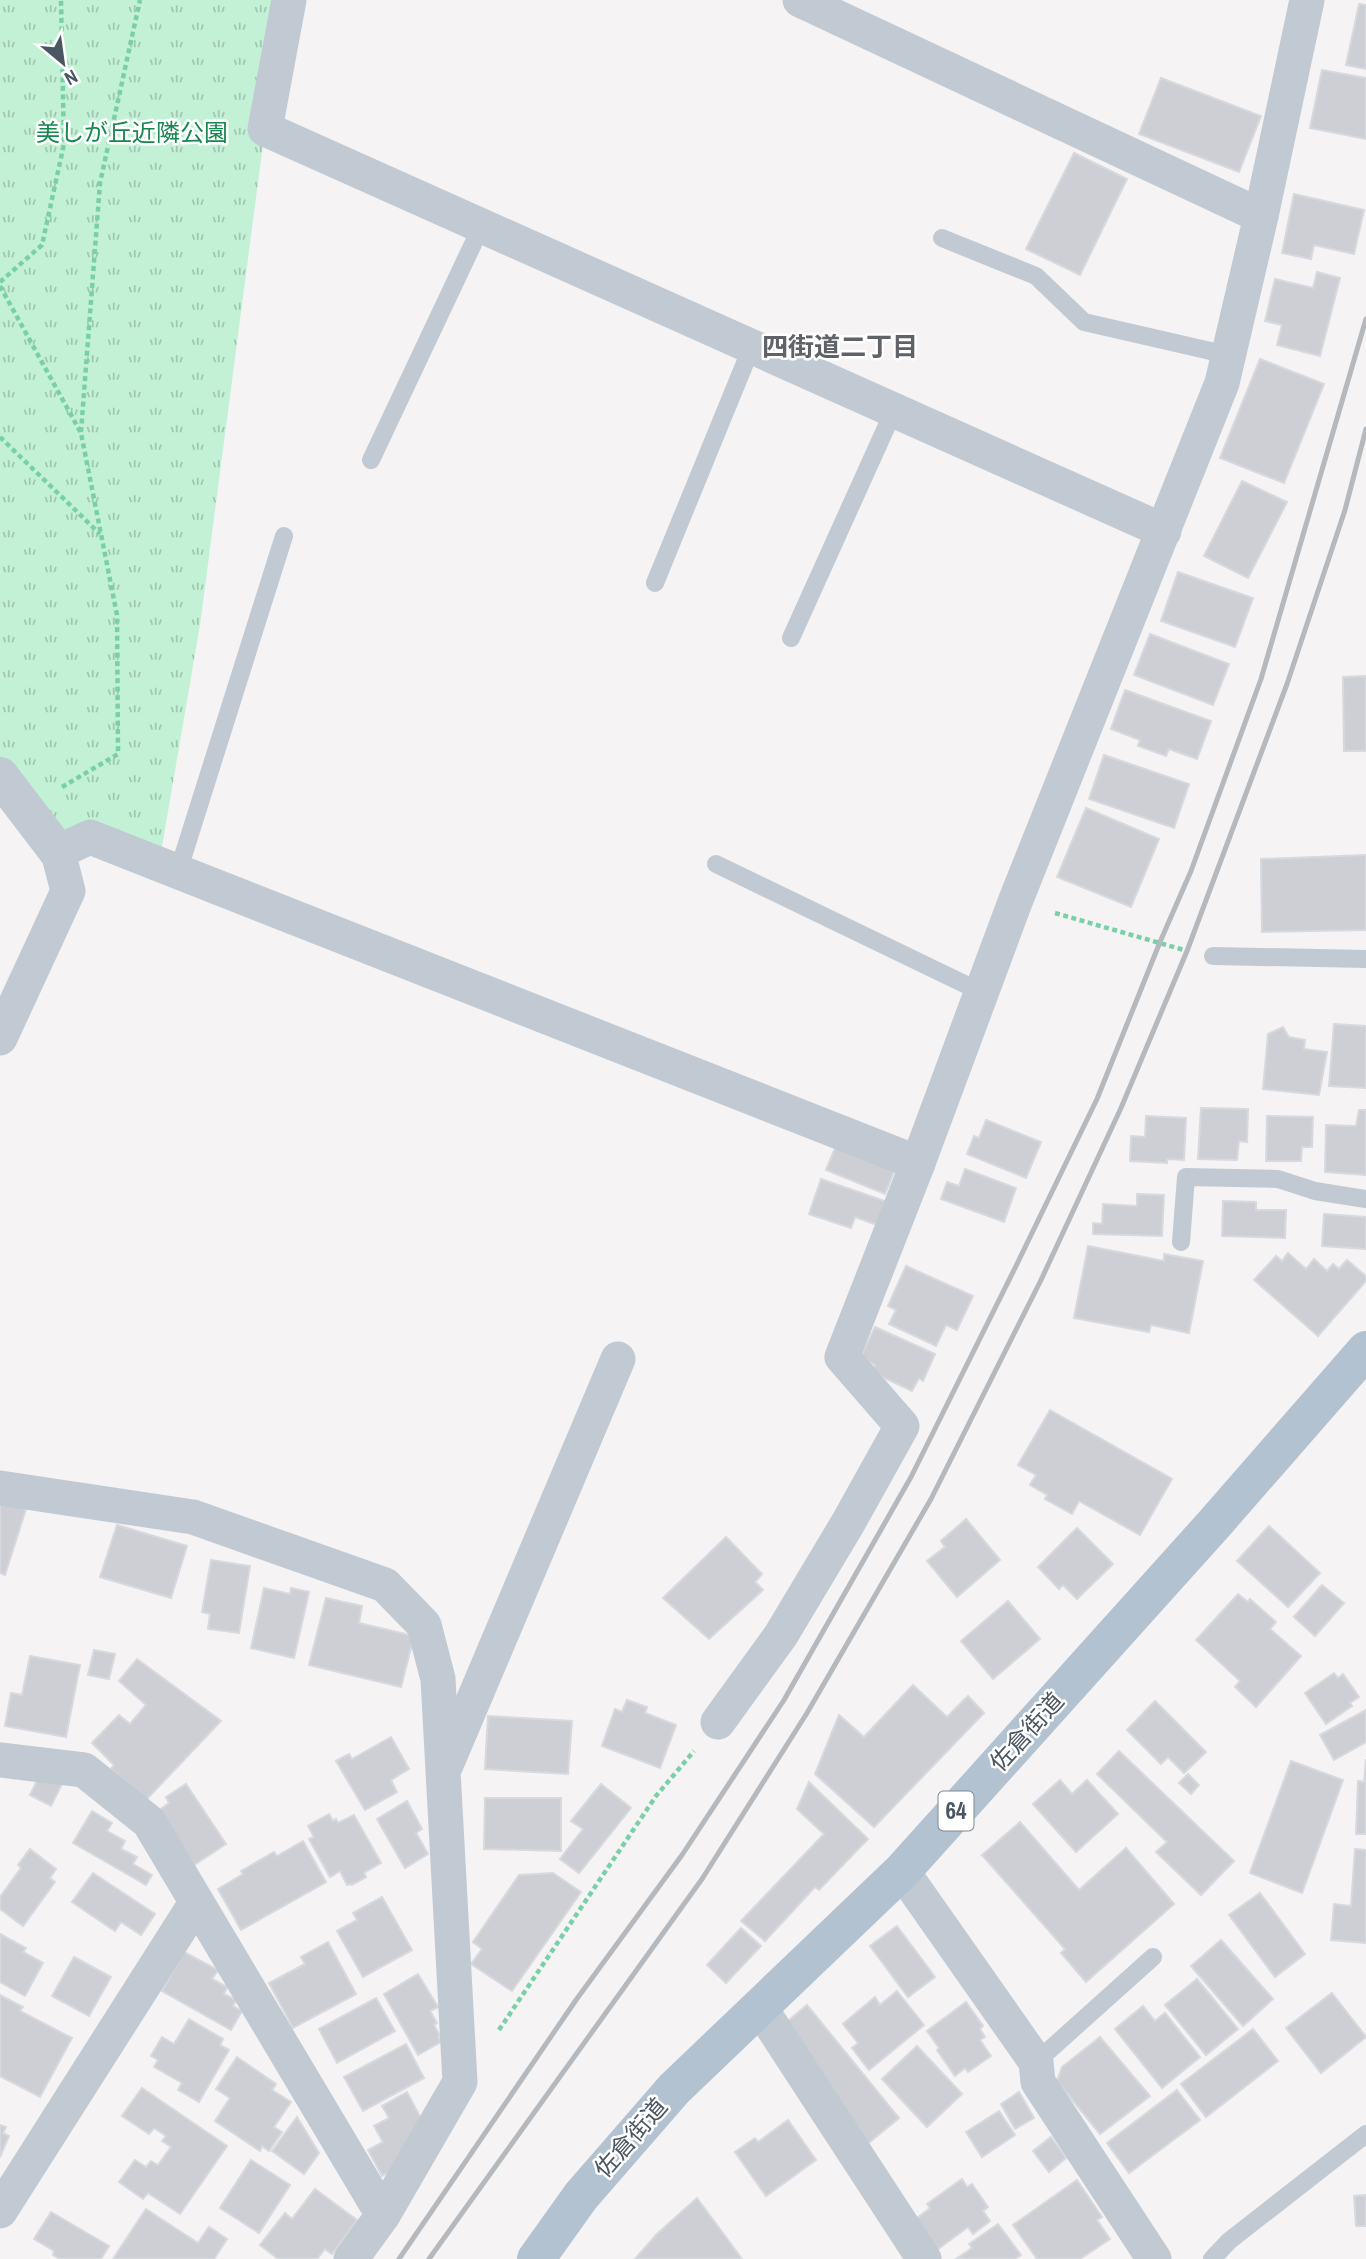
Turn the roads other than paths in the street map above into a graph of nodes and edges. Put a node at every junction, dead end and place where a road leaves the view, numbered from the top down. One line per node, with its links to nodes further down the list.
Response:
1 (289, 0): 5 (street)
2 (800, 0): 4 (street)
3 (1307, 0): 4 (street)
4 (1261, 216): 8 (street)
5 (482, 225): 7 (street); 10 (lane)
6 (942, 238): 8 (lane)
7 (752, 346): 9 (street); 13 (lane)
8 (1228, 355): 11 (street)
9 (894, 410): 11 (street); 14 (lane)
10 (371, 460)
11 (1164, 531): 21 (street)
12 (284, 536): 18 (lane)
13 (655, 583)
14 (791, 638)
15 (0, 776): 16 (street)
16 (58, 852): 18 (street); 22 (street)
17 (716, 864): 21 (lane)
18 (178, 872): 23 (street)
19 (1213, 956): 20 (lane)
20 (1366, 959)
21 (981, 992): 23 (street)
22 (0, 1038)
23 (918, 1163): 29 (street)
24 (1366, 1199): 25 (lane)
25 (1181, 1242)
26 (1366, 1350): 32 (main road, 佐倉街道 / 64)
27 (618, 1359): 31 (street)
28 (0, 1488): 31 (street)
29 (718, 1722)
30 (0, 1760): 33 (street)
31 (444, 1772): 39 (street)
32 (902, 1871): 35 (main road, 佐倉街道 / 64); 36 (street)
33 (196, 1903): 38 (street); 39 (street)
34 (1153, 1956): 36 (lane)
35 (759, 2006): 41 (main road, 佐倉街道 / 64); 42 (street)
36 (1036, 2062): 43 (street)
37 (1366, 2134): 44 (lane)
38 (0, 2211)
39 (383, 2214): 40 (street)
40 (351, 2259)
41 (536, 2259)
42 (924, 2259)
43 (1154, 2259)
44 (1212, 2259)

